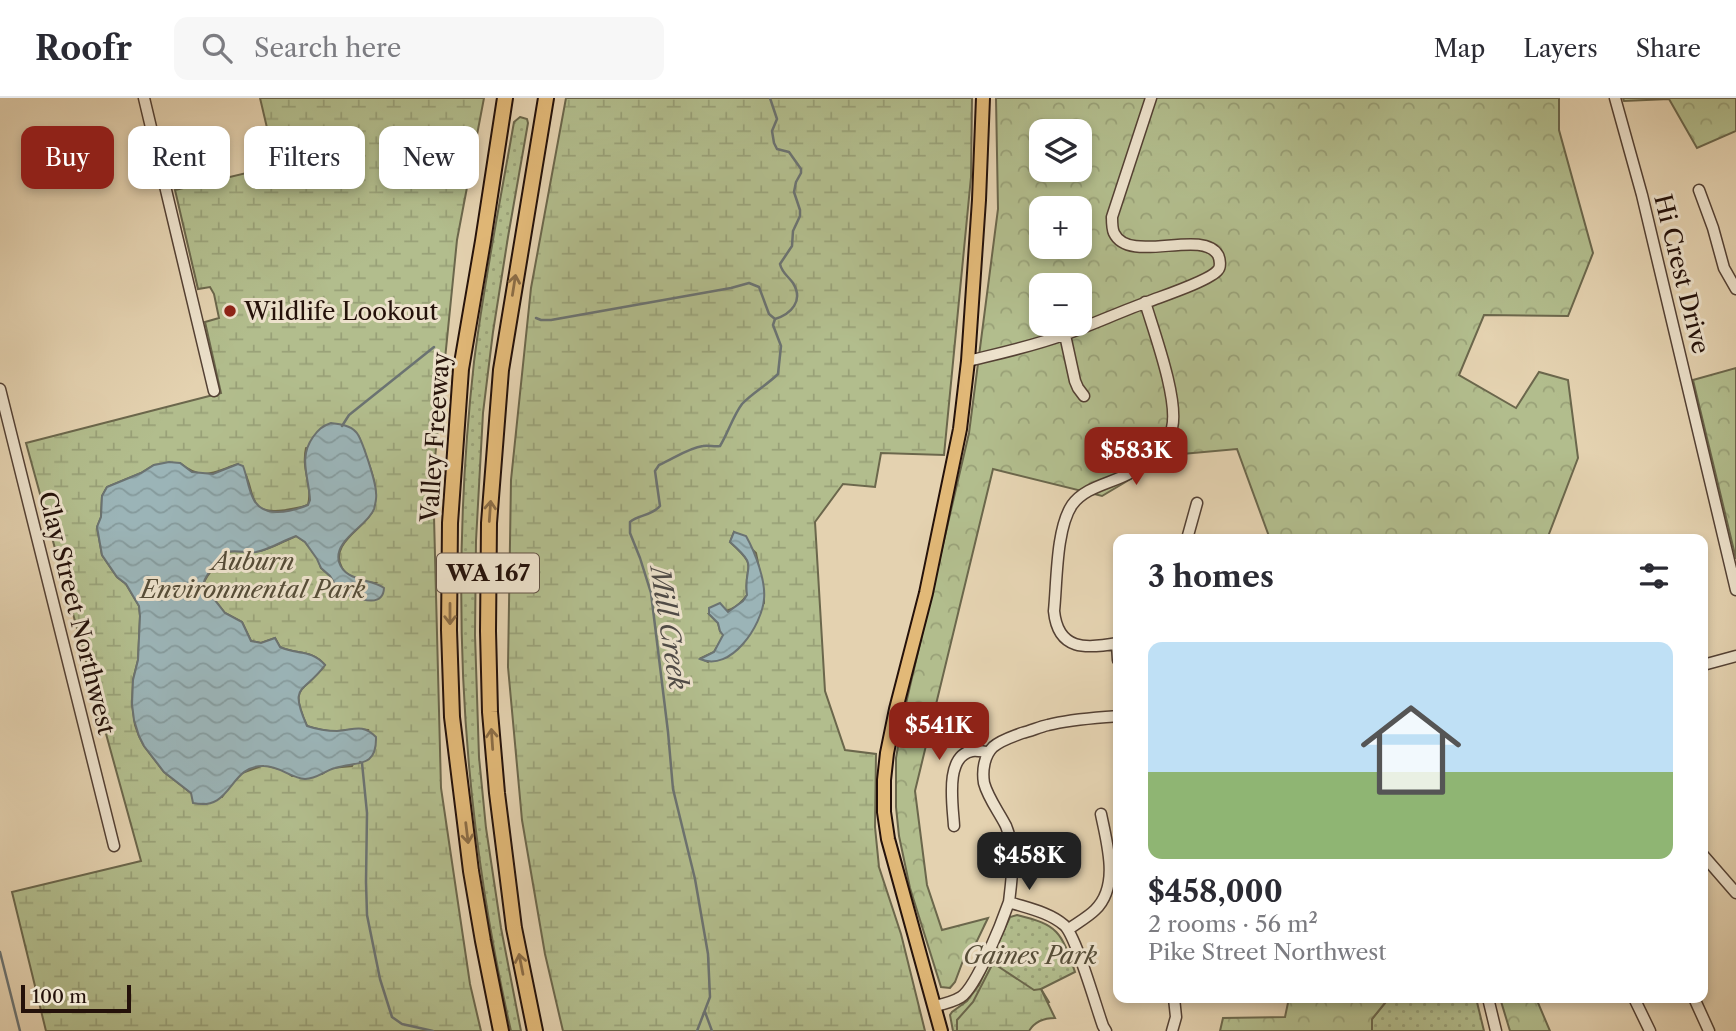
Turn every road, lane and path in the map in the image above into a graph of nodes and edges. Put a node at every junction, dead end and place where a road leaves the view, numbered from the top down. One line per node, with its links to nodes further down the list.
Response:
1 (144, 98): 15 (street)
2 (505, 98): 37 (highway, Valley Freeway / WA 167, one-way to 37)
3 (547, 98): 38 (highway, WA 167, one-way to 3)
4 (983, 98): 13 (main road)
5 (1151, 98): 9 (street)
6 (1615, 98): 19 (street, Hi Crest Drive)
7 (1699, 190): 8 (street)
8 (1736, 289)
9 (1145, 302): 10 (street); 20 (street)
10 (1092, 324)
11 (1062, 336): 13 (street)
12 (1065, 336): 16 (street)
13 (968, 361): 36 (main road)
14 (0, 389): 27 (street, Clay Street Northwest)
15 (214, 391)
16 (1084, 396)
17 (1197, 503): 18 (street)
18 (1188, 534)
19 (1736, 590)
20 (1113, 643)
21 (1736, 656): 22 (street)
22 (1708, 663)
23 (1113, 717): 24 (street)
24 (989, 752): 26 (street); 30 (street)
25 (1101, 814): 31 (street)
26 (954, 826)
27 (114, 846)
28 (1708, 861): 29 (street)
29 (1736, 893)
30 (1009, 902): 31 (street); 36 (street)
31 (1069, 929): 40 (street)
32 (1175, 1003): 41 (street)
33 (1489, 1003): 42 (street)
34 (1636, 1003): 43 (street)
35 (1696, 1003): 44 (street)
36 (935, 1006): 39 (main road)
37 (501, 1031)
38 (535, 1031)
39 (941, 1031)
40 (1106, 1031)
41 (1172, 1031)
42 (1496, 1031)
43 (1650, 1031)
44 (1709, 1031)

